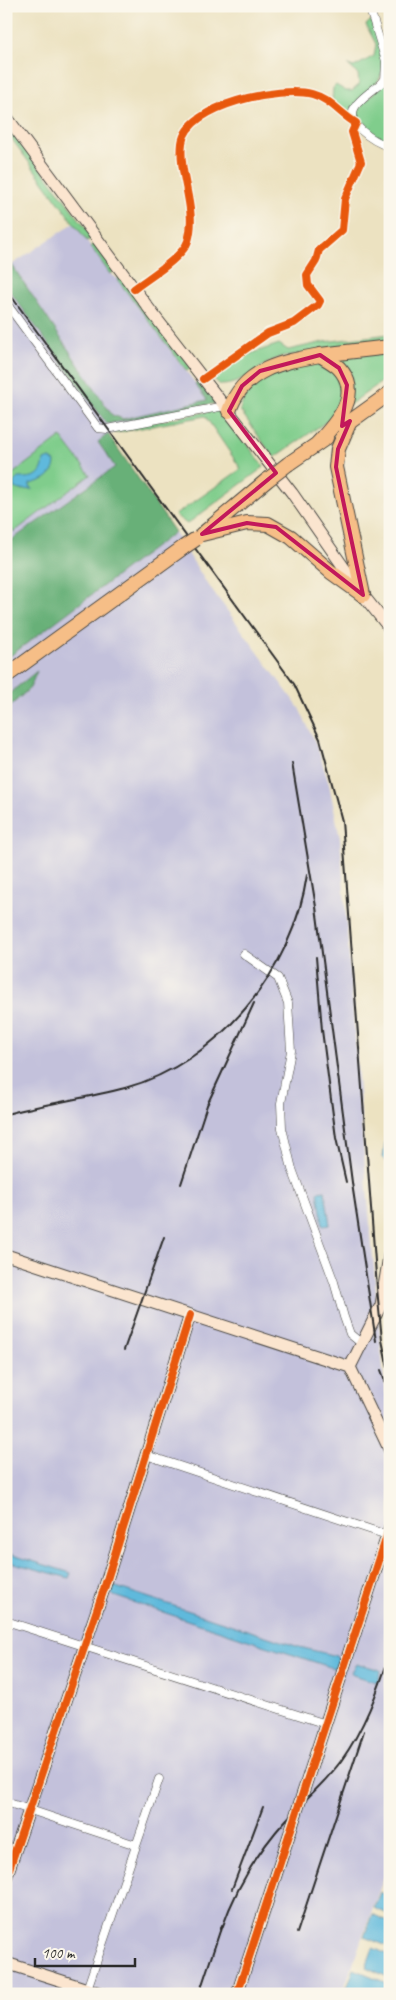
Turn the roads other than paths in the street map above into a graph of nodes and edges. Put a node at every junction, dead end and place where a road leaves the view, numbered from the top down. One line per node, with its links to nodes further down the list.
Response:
1 (369, 6): 2 (street)
2 (387, 78): 4 (street)
3 (6, 116): 6 (street)
4 (356, 123): 5 (street); 6 (street); 10 (street)
5 (390, 147)
6 (134, 289): 10 (street)
7 (6, 303): 12 (street)
8 (390, 347): 9 (highway)
9 (320, 355): 12 (highway); 14 (highway)
10 (203, 379): 12 (street)
11 (390, 393): 13 (highway)
12 (226, 408): 16 (street)
13 (350, 421): 14 (highway); 16 (highway)
14 (318, 443): 15 (highway, bridge)
15 (199, 537): 16 (highway); 18 (highway, bridge)
16 (363, 595): 17 (street)
17 (390, 629)
18 (6, 676)
19 (244, 954): 23 (street)
20 (390, 1250): 23 (street)
21 (6, 1254): 22 (street)
22 (190, 1314): 24 (street); 26 (street)
23 (361, 1343): 24 (street)
24 (350, 1367): 25 (street)
25 (390, 1451)
26 (146, 1455): 27 (street); 29 (street)
27 (388, 1531): 30 (street)
28 (6, 1621): 29 (street)
29 (84, 1646): 30 (street); 33 (street)
30 (326, 1724): 39 (street)
31 (158, 1779): 34 (street)
32 (6, 1802): 33 (street)
33 (28, 1809): 34 (street); 35 (street)
34 (136, 1845): 37 (street)
35 (6, 1878)
36 (6, 1963): 37 (street)
37 (87, 1989): 38 (street)
38 (103, 1994)
39 (237, 1994)

